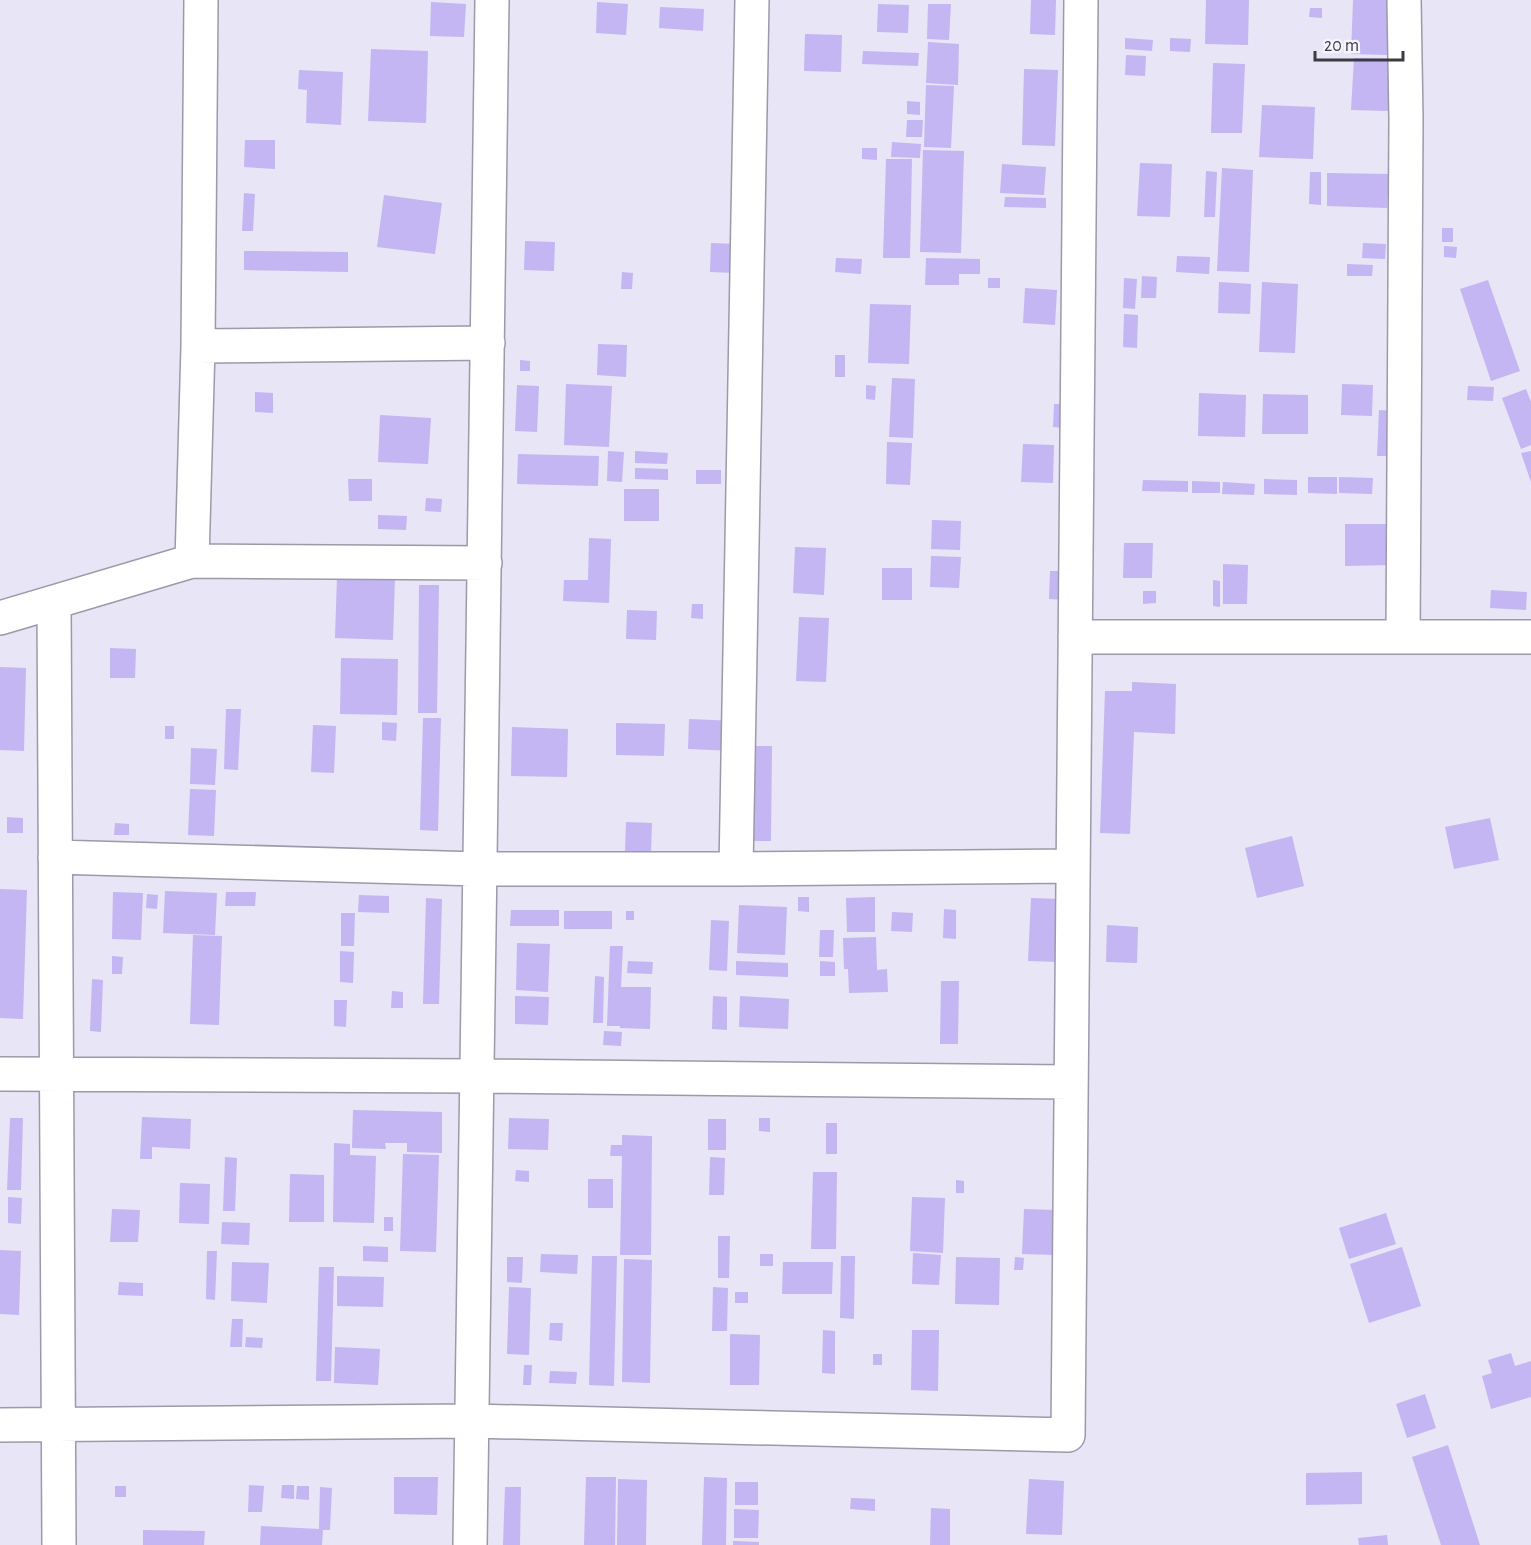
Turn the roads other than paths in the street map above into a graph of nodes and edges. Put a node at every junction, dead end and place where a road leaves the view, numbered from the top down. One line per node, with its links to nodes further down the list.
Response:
1 (201, 0): 7 (street)
2 (492, 0): 6 (street)
3 (752, 0): 18 (street)
4 (1081, 0): 12 (street)
5 (1404, 0): 13 (street)
6 (488, 343): 7 (street); 9 (street)
7 (198, 346): 8 (street)
8 (192, 561): 9 (street); 10 (street)
9 (485, 564): 17 (street)
10 (54, 602): 11 (street); 15 (street)
11 (0, 618)
12 (1075, 637): 13 (street); 16 (street)
13 (1403, 637): 14 (street)
14 (1531, 637)
15 (55, 857): 17 (street); 20 (street)
16 (1073, 866): 18 (street); 22 (street)
17 (479, 869): 18 (street); 21 (street)
18 (736, 869)
19 (0, 1074): 20 (street)
20 (57, 1075): 21 (street); 25 (street)
21 (476, 1076): 22 (street); 23 (street)
22 (1071, 1082): 23 (street)
23 (471, 1421): 25 (street); 27 (street)
24 (0, 1425): 25 (street)
25 (58, 1425): 26 (street)
26 (59, 1545)
27 (470, 1545)

